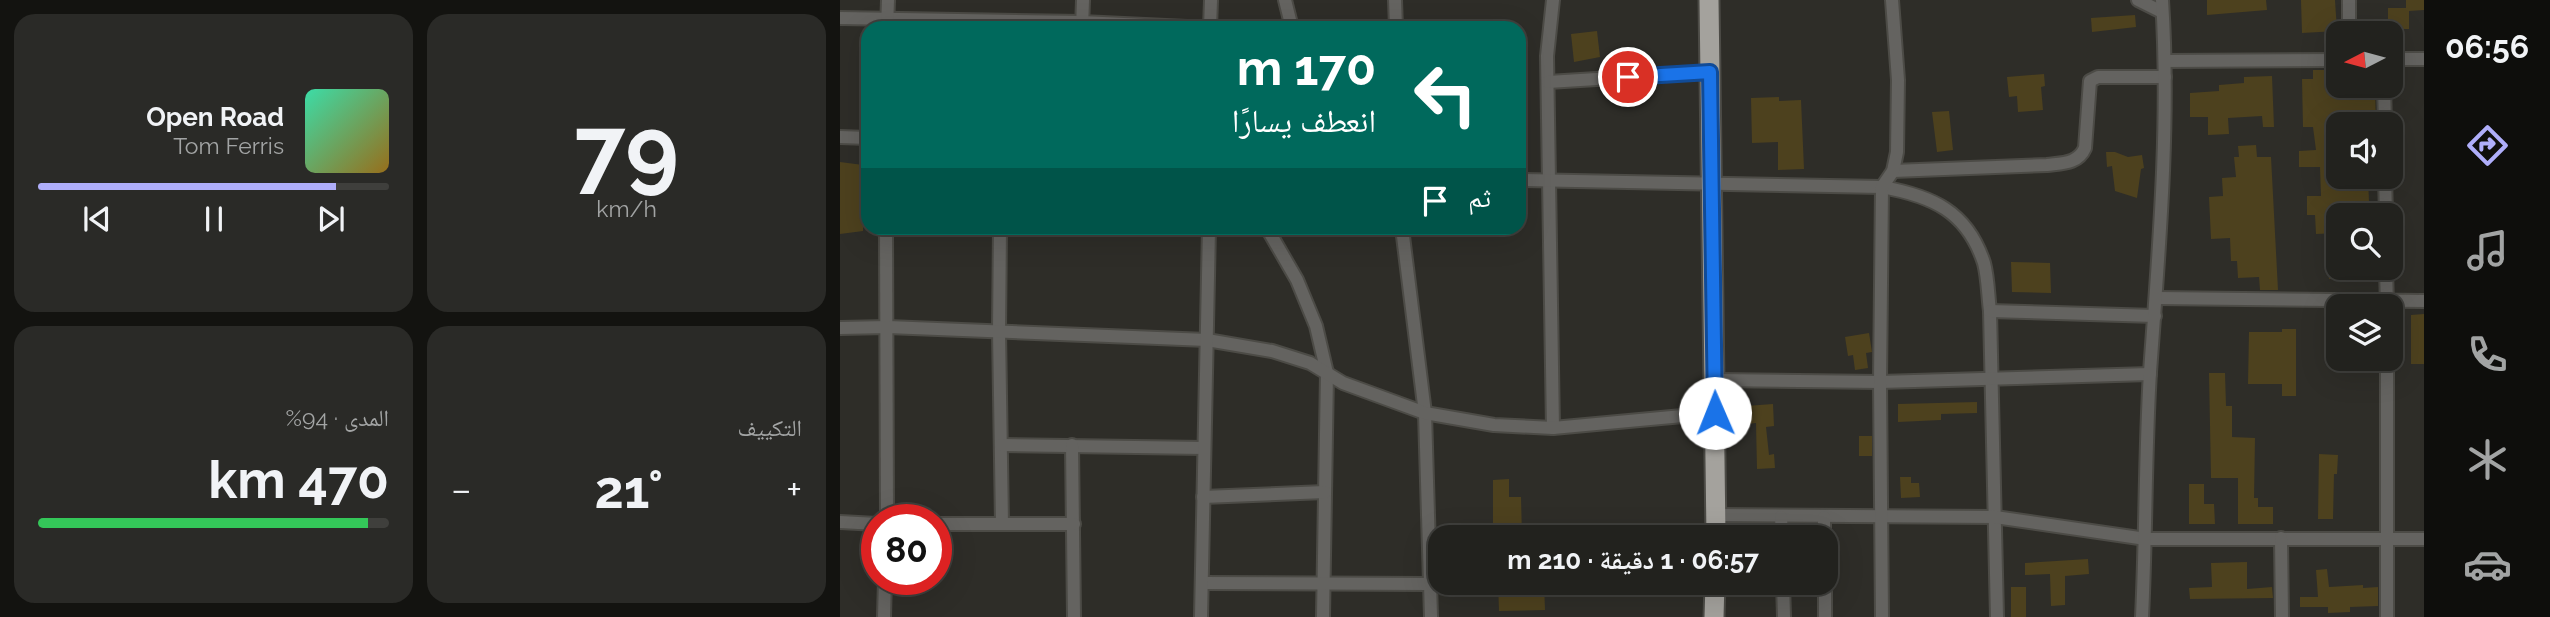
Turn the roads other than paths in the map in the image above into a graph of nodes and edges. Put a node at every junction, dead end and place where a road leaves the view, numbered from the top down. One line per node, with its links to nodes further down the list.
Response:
1 (888, 0): 14 (street)
2 (1083, 0): 15 (street)
3 (1211, 0): 16 (street)
4 (1285, 0): 17 (street)
5 (1395, 0): 18 (street)
6 (1709, 0): 24 (highway)
7 (1892, 0): 29 (street)
8 (2138, 0): 11 (street)
9 (2349, 0): 19 (street)
10 (1548, 1): 26 (street)
11 (2162, 6): 23 (street)
12 (840, 18): 13 (street)
13 (868, 21)
14 (887, 21)
15 (1082, 21)
16 (1210, 21)
17 (1290, 21)
18 (1396, 21)
19 (2349, 21)
20 (2403, 59): 21 (street)
21 (2424, 59)
22 (2326, 60): 23 (street)
23 (2165, 61): 25 (street)
24 (1710, 72): 26 (street); 32 (highway)
25 (2165, 77): 29 (street); 39 (street)
26 (1548, 82): 31 (street)
27 (840, 137): 28 (street)
28 (861, 138)
29 (1893, 171): 33 (street)
30 (1526, 180): 31 (street)
31 (1551, 180): 32 (street); 57 (street)
32 (1711, 183): 33 (street); 53 (highway)
33 (1882, 187): 43 (street); 54 (street)
34 (886, 235): 45 (street)
35 (1000, 235): 47 (street)
36 (1209, 235): 48 (street)
37 (1271, 235): 50 (street)
38 (1403, 235): 55 (street)
39 (2157, 298): 41 (street); 44 (street)
40 (2424, 300): 42 (street)
41 (2326, 302)
42 (2403, 302)
43 (1990, 311): 44 (street); 52 (street)
44 (2155, 316): 51 (street)
45 (888, 327): 46 (street); 47 (street); 63 (street)
46 (840, 328)
47 (999, 331): 48 (street); 58 (street)
48 (1207, 340): 50 (street); 60 (street)
49 (2387, 371): 79 (street)
50 (1327, 373): 55 (street); 61 (street)
51 (2150, 374): 52 (street); 78 (street)
52 (1991, 379): 54 (street); 68 (street)
53 (1714, 380): 54 (street); 56 (highway)
54 (1880, 382): 67 (street)
55 (1425, 413): 57 (street); 81 (street)
56 (1715, 413): 57 (street); 64 (highway)
57 (1553, 428)
58 (1001, 445): 59 (street); 72 (street)
59 (1072, 446): 60 (street); 73 (street)
60 (1204, 448): 62 (street)
61 (1325, 492): 62 (street); 83 (street)
62 (1203, 497): 82 (street)
63 (887, 504)
64 (1716, 515): 65 (street); 74 (highway)
65 (1781, 517): 66 (street); 75 (street)
66 (1824, 517): 67 (street); 76 (street)
67 (1882, 517): 68 (street); 98 (street)
68 (1995, 517): 78 (street); 99 (street)
69 (840, 522): 70 (street)
70 (861, 523)
71 (952, 524): 72 (street)
72 (1002, 524): 73 (street)
73 (1074, 524): 91 (street)
74 (1716, 525)
75 (1781, 525)
76 (1824, 525)
77 (2281, 538): 78 (street); 79 (street); 101 (street)
78 (2146, 539): 100 (street)
79 (2387, 539): 80 (street); 102 (street)
80 (2424, 539)
81 (1428, 541)
82 (1202, 583): 83 (street); 92 (street)
83 (1324, 583): 84 (street); 93 (street)
84 (1428, 584)
85 (885, 595): 90 (street)
86 (1430, 595): 94 (street)
87 (1715, 595): 95 (highway)
88 (1783, 595): 96 (street)
89 (1825, 595): 97 (street)
90 (884, 617)
91 (1074, 617)
92 (1201, 617)
93 (1323, 617)
94 (1431, 617)
95 (1714, 617)
96 (1784, 617)
97 (1825, 617)
98 (1882, 617)
99 (1997, 617)
100 (2142, 617)
101 (2282, 617)
102 (2387, 617)

